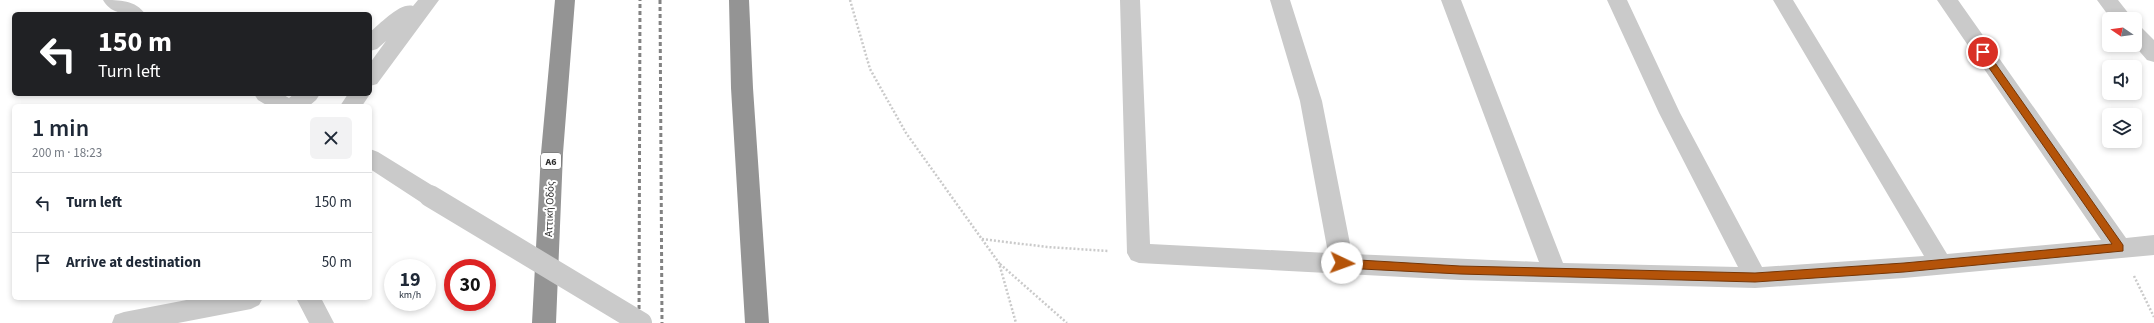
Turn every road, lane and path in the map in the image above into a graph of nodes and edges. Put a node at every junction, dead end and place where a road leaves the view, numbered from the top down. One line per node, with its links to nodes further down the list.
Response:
1 (113, 0): 14 (street)
2 (424, 0): 16 (street)
3 (429, 0): 19 (street)
4 (564, 0): 40 (highway, Αττική Οδός / Α6)
5 (739, 0): 42 (highway)
6 (850, 0): 25 (path)
7 (1130, 0): 28 (street)
8 (1280, 0): 30 (street)
9 (1451, 0): 32 (street)
10 (1616, 0): 33 (street)
11 (1783, 0): 31 (street)
12 (1947, 0): 27 (street)
13 (2106, 0): 15 (street)
14 (132, 12)
15 (2117, 12)
16 (372, 41)
17 (2142, 41): 18 (street)
18 (2154, 54)
19 (372, 75)
20 (268, 96): 22 (street)
21 (306, 96): 23 (street)
22 (282, 104)
23 (296, 104)
24 (372, 159): 41 (street, bridge)
25 (981, 239): 28 (path); 29 (path)
26 (2154, 245): 27 (street)
27 (2120, 248): 31 (street); 37 (path)
28 (1139, 253): 30 (street)
29 (998, 263): 43 (path); 44 (path)
30 (1342, 263): 32 (street)
31 (1941, 264): 33 (street)
32 (1555, 272): 33 (street)
33 (1755, 278)
34 (246, 300): 36 (street)
35 (309, 300): 39 (street)
36 (207, 314): 38 (street)
37 (2154, 316)
38 (124, 323)
39 (322, 323)
40 (544, 323)
41 (641, 323)
42 (757, 323)
43 (1016, 323)
44 (1067, 323)

